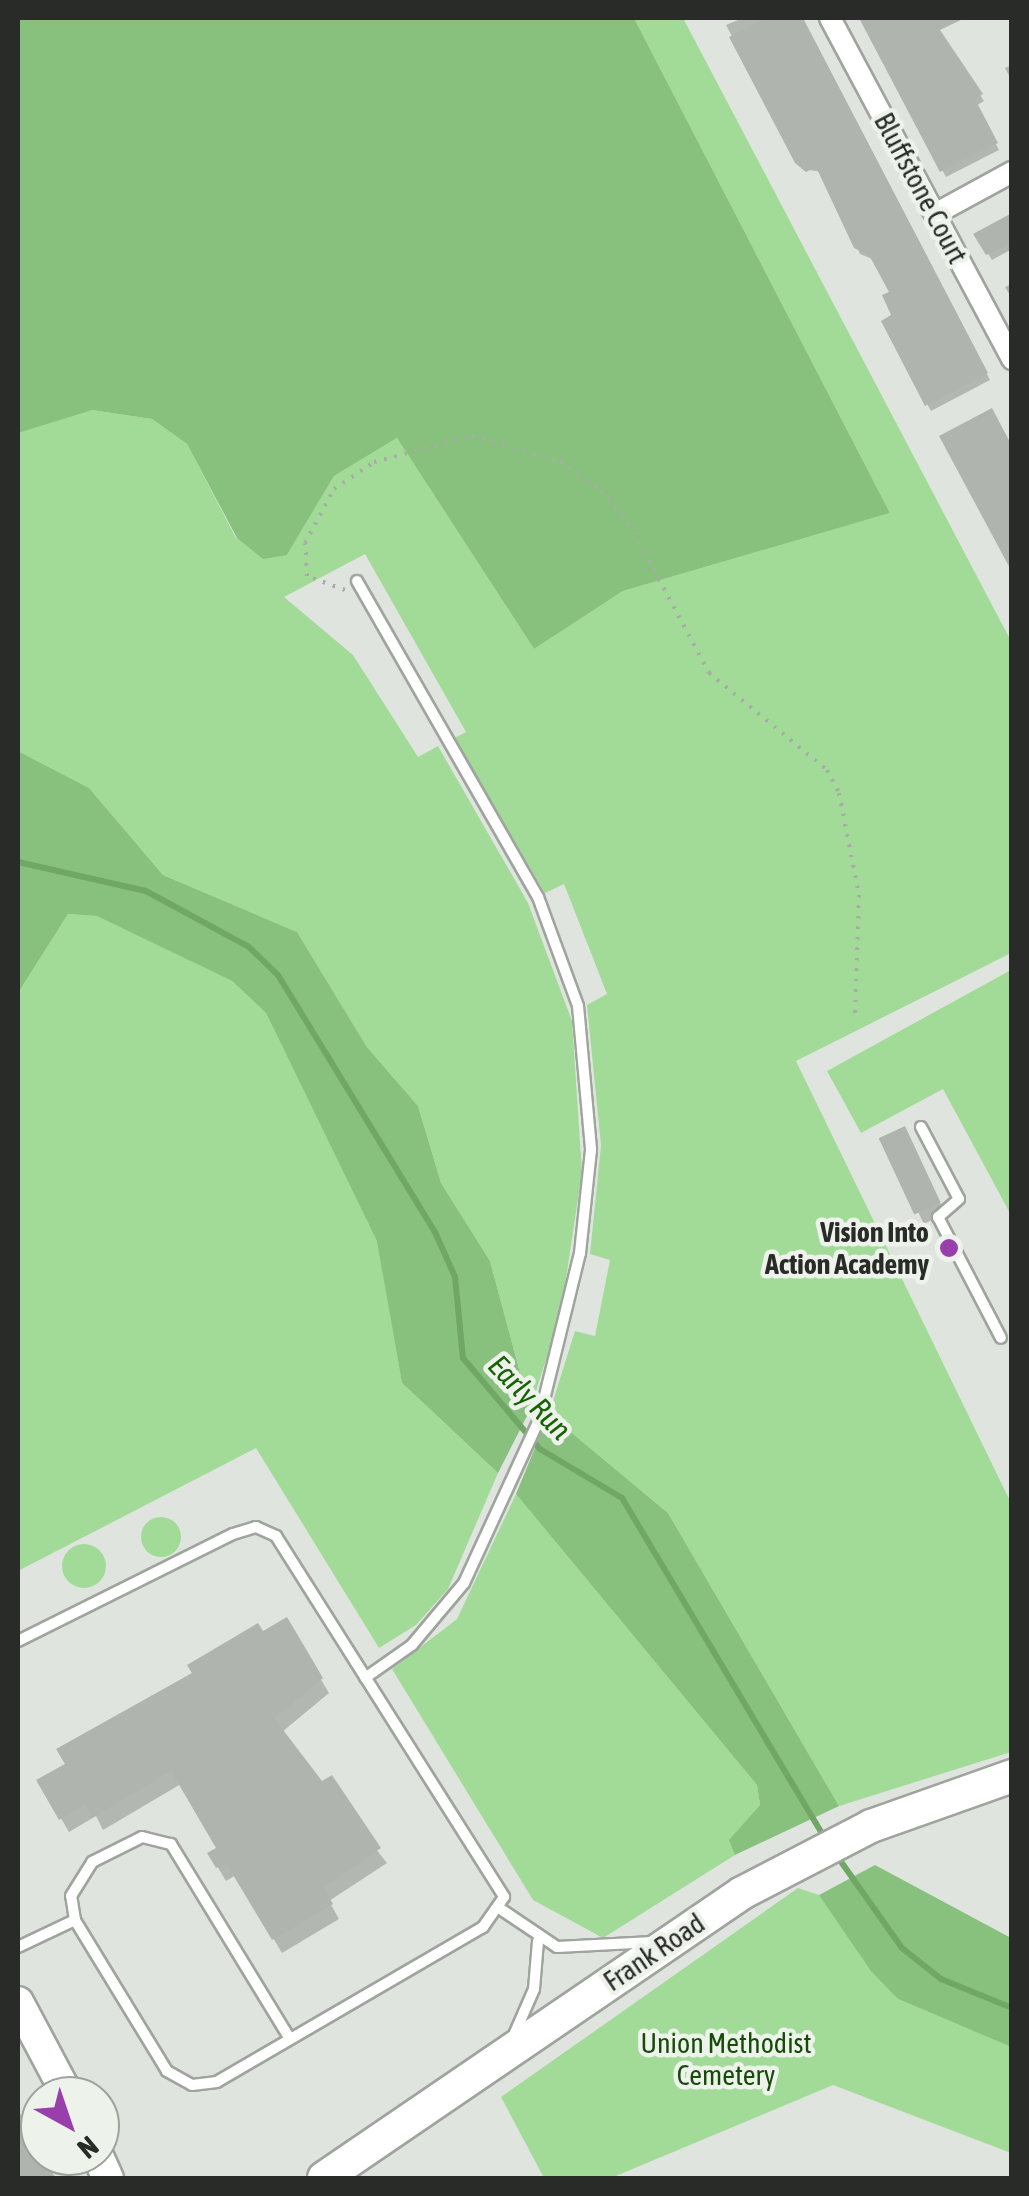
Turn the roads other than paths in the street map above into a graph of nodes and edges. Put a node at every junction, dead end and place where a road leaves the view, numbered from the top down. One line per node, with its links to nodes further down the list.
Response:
1 (830, 18): 3 (street, Bluffstone Court)
2 (1012, 172): 3 (street)
3 (934, 214): 4 (street, Bluffstone Court)
4 (1012, 359)
5 (358, 580): 9 (lane)
6 (921, 1127): 7 (lane)
7 (1001, 1338)
8 (18, 1640): 9 (lane)
9 (365, 1678): 11 (lane)
10 (1012, 1776): 14 (main road, Frank Road)
11 (502, 1910): 13 (lane); 17 (lane)
12 (75, 1920): 15 (lane); 17 (lane); 17 (lane)
13 (538, 1940): 14 (lane); 18 (lane)
14 (668, 1941): 18 (main road, Frank Road)
15 (18, 1947)
16 (18, 2002): 19 (main road)
17 (290, 2039)
18 (507, 2053): 20 (main road, Frank Road)
19 (57, 2076)
20 (324, 2178)

